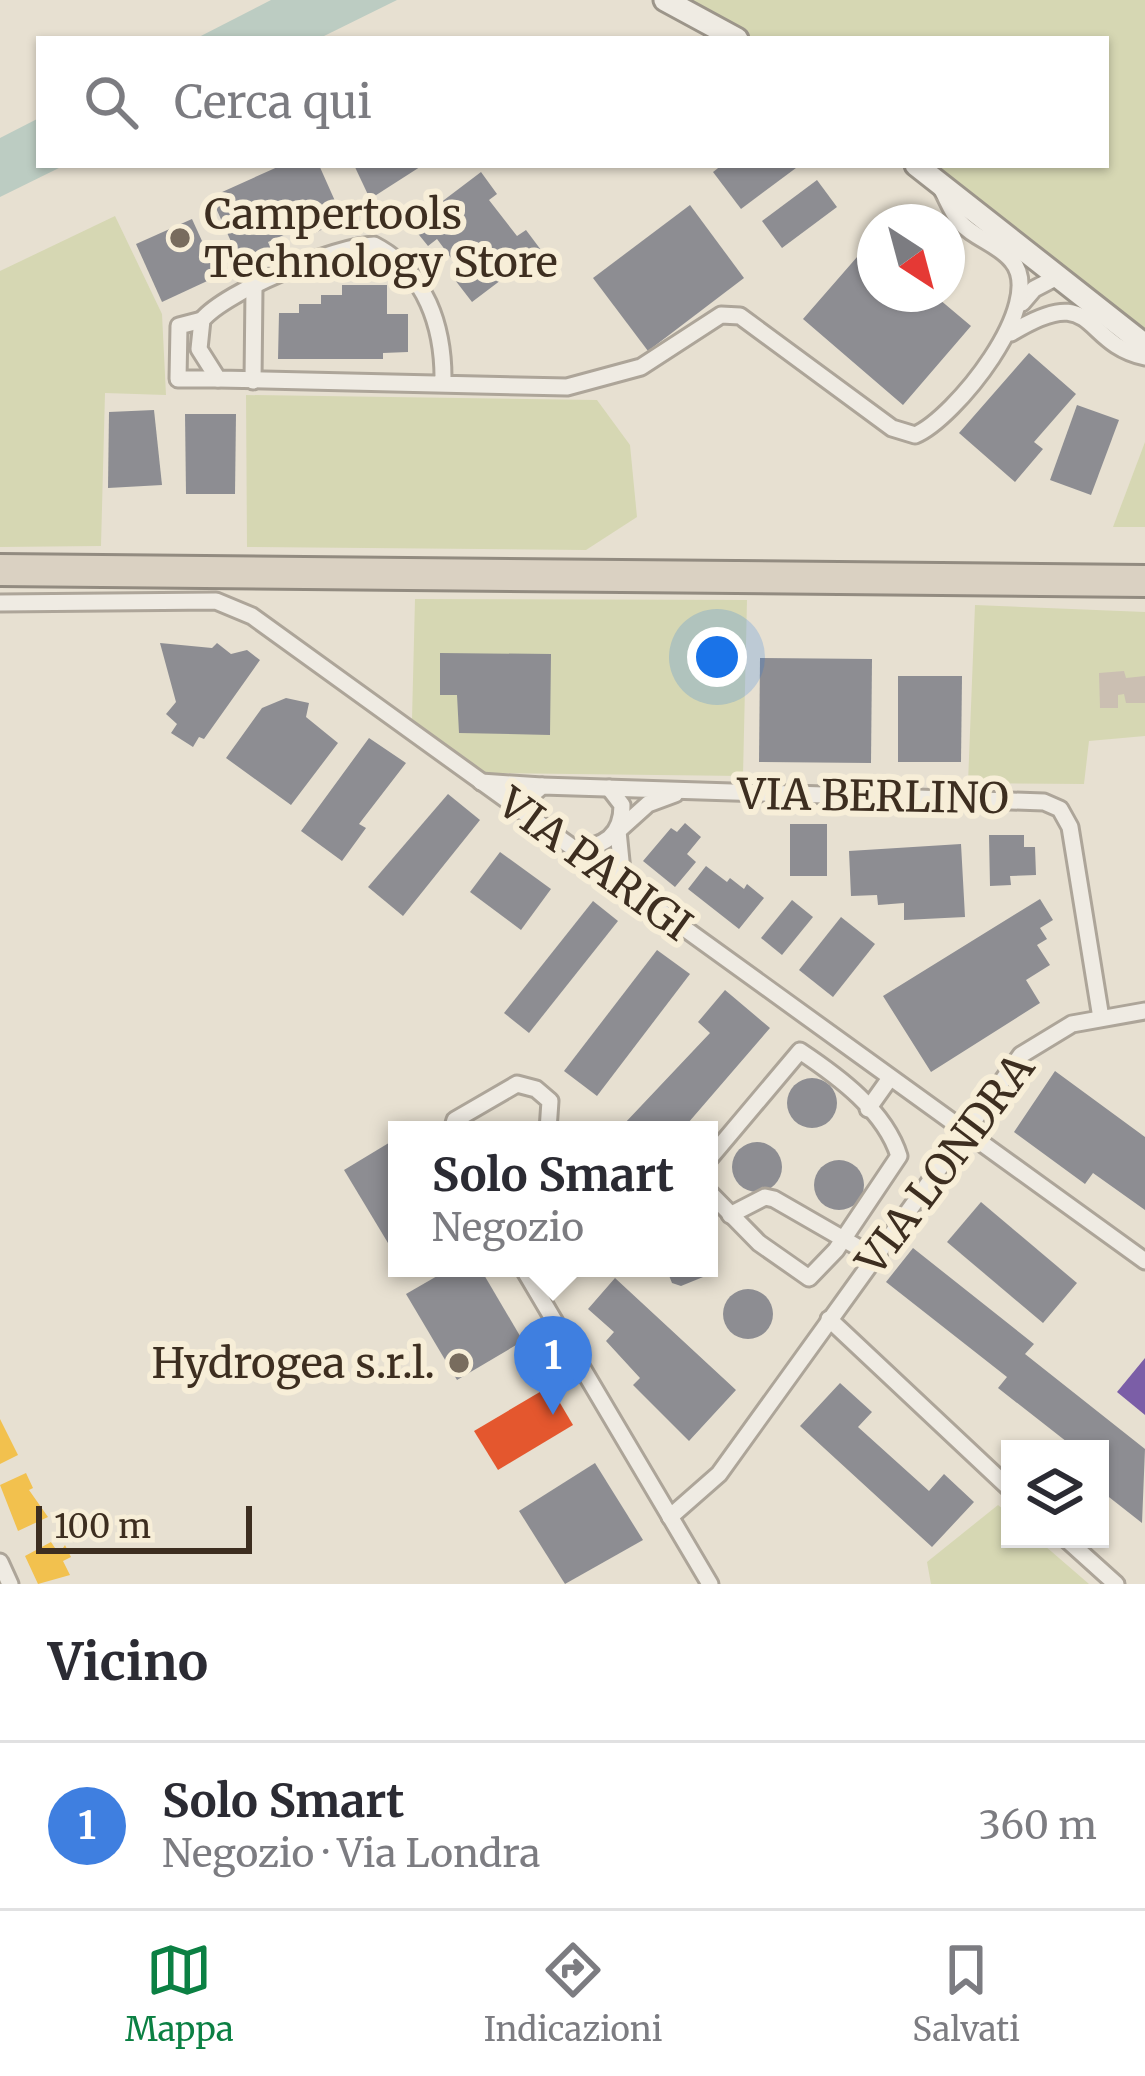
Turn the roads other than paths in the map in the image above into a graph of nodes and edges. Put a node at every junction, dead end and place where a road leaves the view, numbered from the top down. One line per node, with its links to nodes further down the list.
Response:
1 (664, 0): 2 (main road)
2 (731, 36)
3 (919, 168): 4 (main road)
4 (939, 186): 5 (main road); 7 (street)
5 (1057, 277): 7 (street); 10 (main road)
6 (254, 288): 8 (street); 13 (street); 14 (street)
7 (1022, 304): 9 (street)
8 (202, 320): 12 (street); 12 (street)
9 (1008, 334): 11 (street); 14 (street)
10 (1145, 345)
11 (1145, 357)
12 (218, 379): 13 (street)
13 (253, 381): 14 (street)
14 (442, 383)
15 (0, 570): 16 (highway)
16 (1145, 581)
17 (0, 603): 18 (street, VIA PARIGI)
18 (481, 782): 19 (street, VIA BERLINO); 22 (street, VIA PARIGI)
19 (542, 785): 20 (street, VIA BERLINO); 22 (street)
20 (609, 788): 21 (street, VIA BERLINO); 23 (street)
21 (684, 793): 23 (street); 27 (street, VIA BERLINO)
22 (527, 815): 24 (street, VIA PARIGI)
23 (618, 831): 24 (street); 25 (street)
24 (575, 849): 25 (street, VIA PARIGI)
25 (640, 896): 28 (street, VIA PARIGI)
26 (1145, 1011): 27 (street, VIA LONDRA)
27 (1101, 1018): 32 (street, VIA LONDRA)
28 (890, 1078): 29 (street); 32 (street, VIA PARIGI)
29 (868, 1108): 33 (street); 36 (street)
30 (455, 1121): 31 (street)
31 (549, 1121)
32 (963, 1129): 37 (street, VIA LONDRA); 38 (street, VIA PARIGI)
33 (718, 1149)
34 (718, 1202): 35 (street)
35 (730, 1215): 36 (street); 36 (street)
36 (844, 1239): 37 (street)
37 (873, 1256): 40 (street, VIA LONDRA)
38 (1145, 1261)
39 (529, 1277): 42 (street)
40 (829, 1319): 41 (street, VIA LONDRA); 42 (street, VIA LONDRA)
41 (1001, 1481)
42 (670, 1517): 46 (street)
43 (1076, 1548): 47 (street)
44 (0, 1562): 45 (street)
45 (10, 1584)
46 (710, 1584)
47 (1116, 1584)

